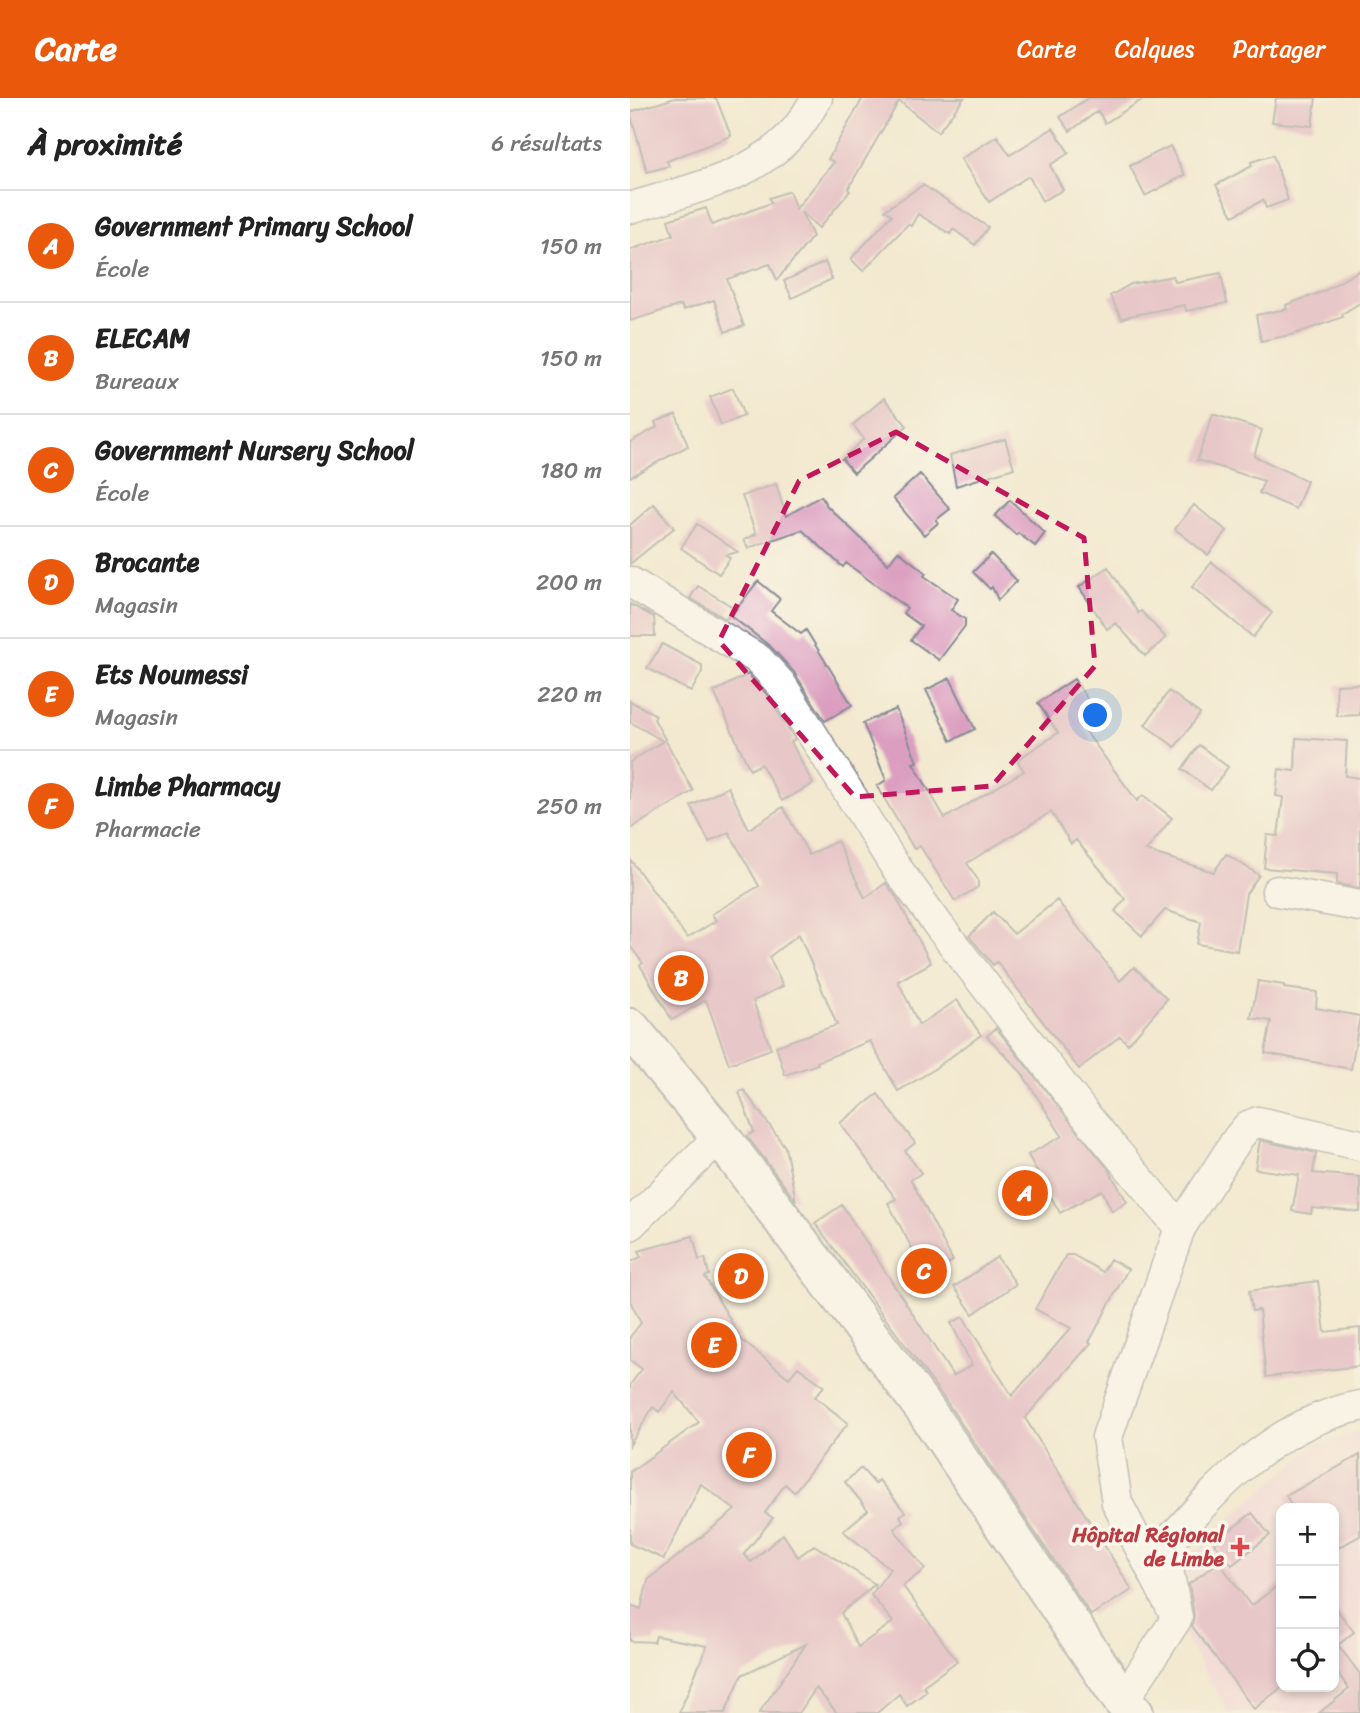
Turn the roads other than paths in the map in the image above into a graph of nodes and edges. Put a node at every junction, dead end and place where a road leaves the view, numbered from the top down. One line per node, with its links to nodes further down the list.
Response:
1 (817, 98): 2 (street)
2 (630, 208)
3 (630, 582): 10 (street)
4 (1277, 891): 5 (street)
5 (1360, 906)
6 (630, 1028): 7 (highway)
7 (720, 1136): 9 (street); 13 (highway)
8 (1360, 1145): 10 (street)
9 (630, 1225)
10 (1180, 1228): 12 (street)
11 (1360, 1406): 12 (street)
12 (1177, 1618): 13 (street)
13 (1129, 1707)

